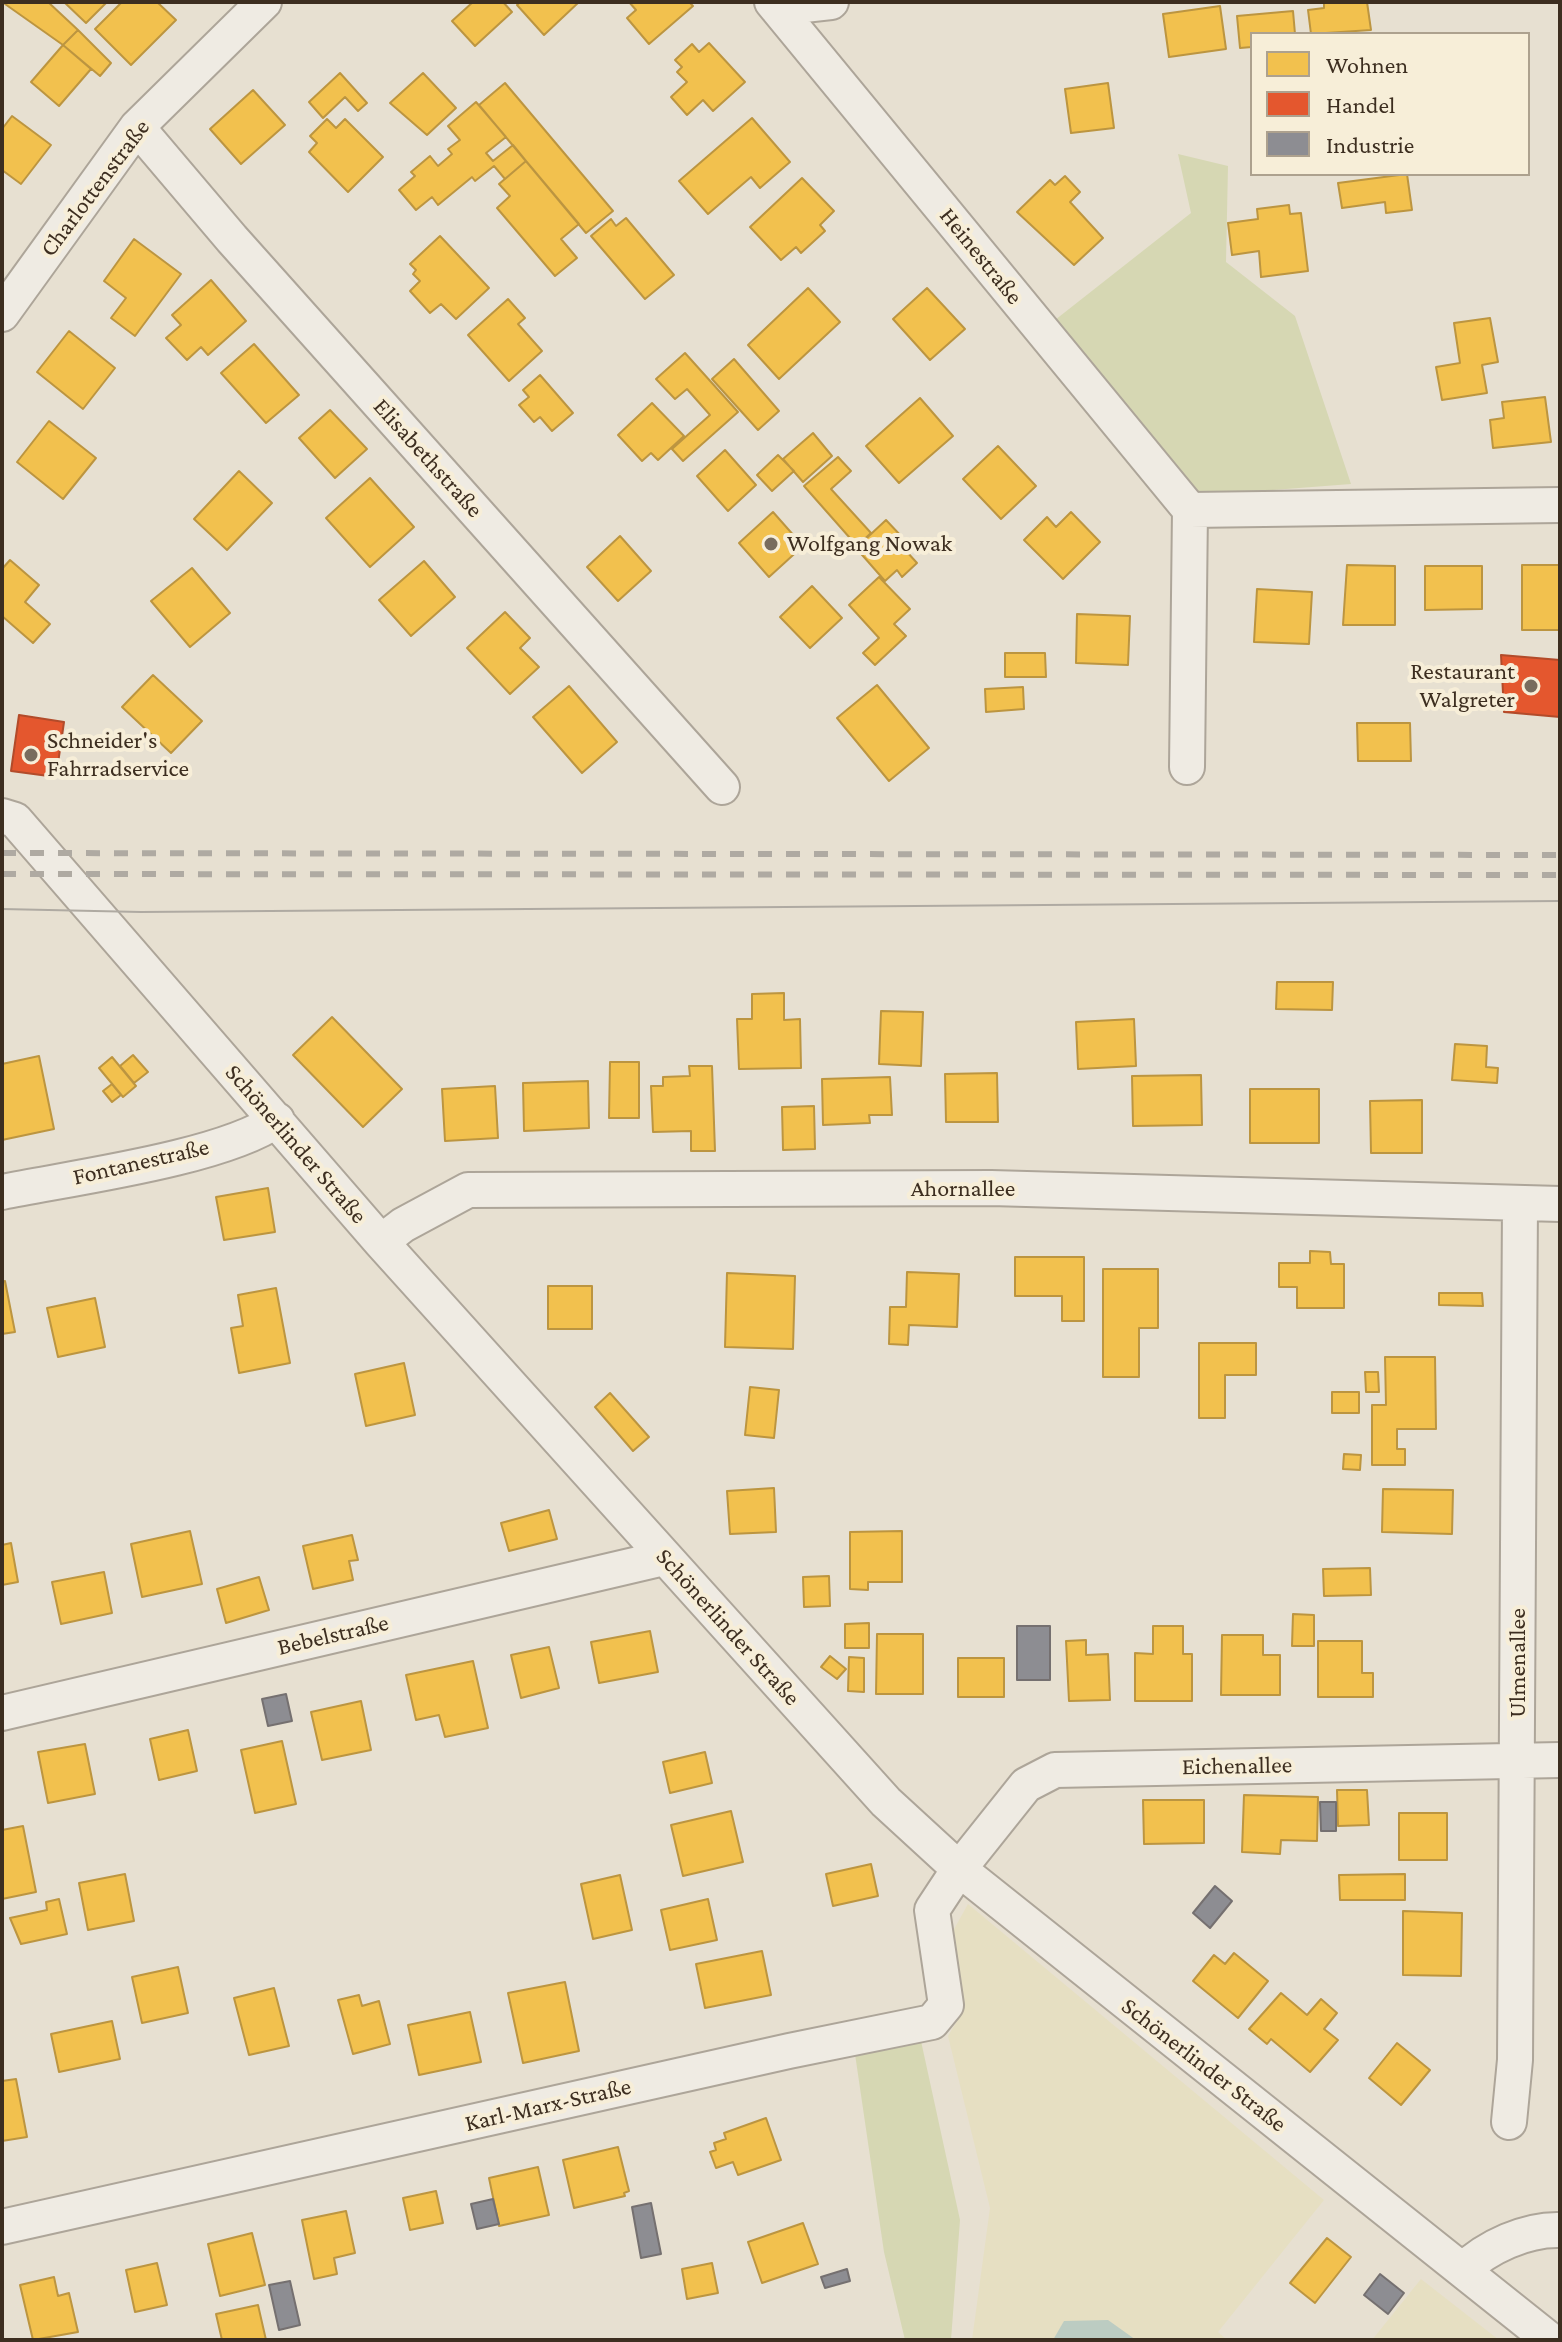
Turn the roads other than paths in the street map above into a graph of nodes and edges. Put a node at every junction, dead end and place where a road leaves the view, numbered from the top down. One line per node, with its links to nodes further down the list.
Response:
1 (264, 2): 4 (street, Charlottenstraße)
2 (831, 2): 3 (street)
3 (775, 5): 7 (street, Heinestraße)
4 (137, 127): 5 (street, Charlottenstraße); 9 (street, Elisabethstraße)
5 (2, 314)
6 (1560, 505): 7 (street)
7 (1190, 510): 8 (street)
8 (1187, 767)
9 (722, 787)
10 (2, 816): 11 (street, Schönerlinder Straße)
11 (277, 1120): 12 (street, Fontanestraße); 15 (street, Schönerlinder Straße)
12 (2, 1192)
13 (1520, 1203): 14 (street, Ahornallee); 15 (street, Ahornallee); 18 (street, Ulmenallee)
14 (1560, 1204)
15 (381, 1242): 16 (street, Schönerlinder Straße)
16 (664, 1558): 17 (street, Bebelstraße); 20 (street, Schönerlinder Straße)
17 (2, 1713)
18 (1518, 1759): 19 (street, Eichenallee); 20 (street, Eichenallee); 21 (street, Ulmenallee)
19 (1560, 1760)
20 (959, 1869): 22 (street, Karl-Marx-Straße); 24 (street, Schönerlinder Straße)
21 (1509, 2122)
22 (2, 2227)
23 (1560, 2230): 24 (street)
24 (1463, 2270): 25 (street, Schönerlinder Straße)
25 (1550, 2340)

